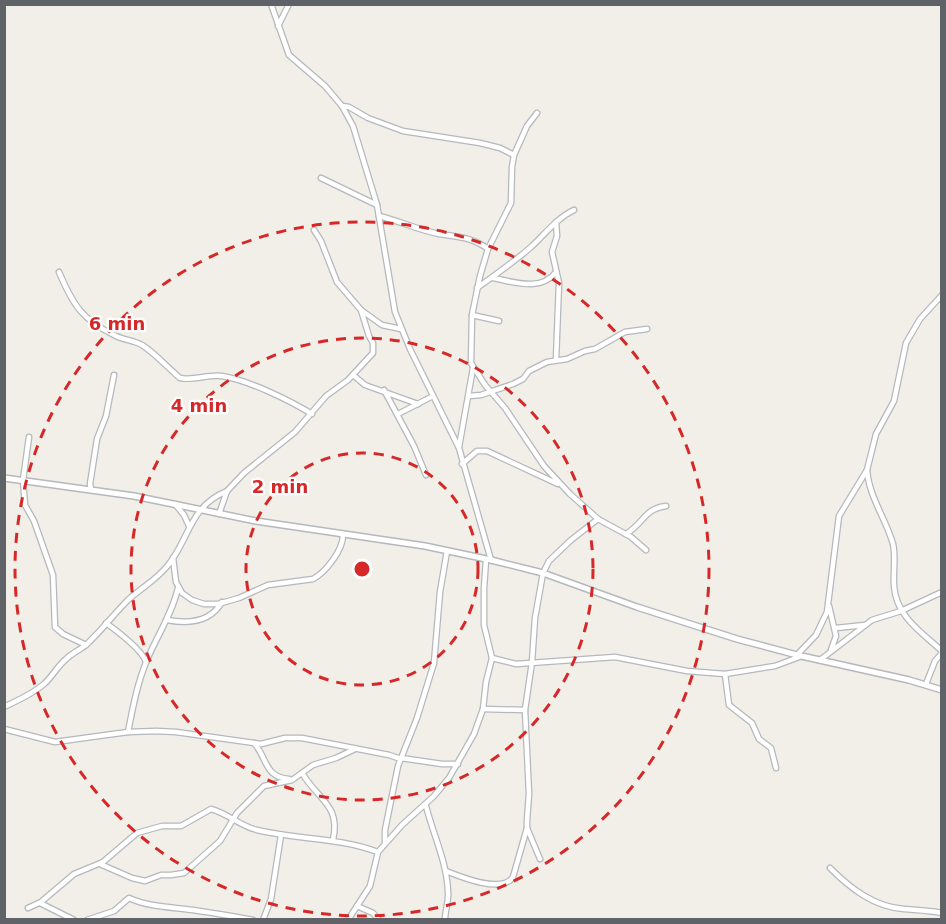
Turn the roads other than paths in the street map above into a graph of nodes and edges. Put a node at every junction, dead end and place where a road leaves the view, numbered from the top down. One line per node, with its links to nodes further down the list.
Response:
1 (271, 4): 3 (street)
2 (289, 4): 3 (street)
3 (278, 26): 4 (street)
4 (342, 106): 6 (street); 8 (street)
5 (537, 113): 6 (street)
6 (514, 155): 13 (street)
7 (321, 178): 8 (street)
8 (377, 205): 10 (street)
9 (574, 210): 11 (street)
10 (379, 216): 13 (street); 22 (street)
11 (556, 222): 15 (street); 16 (street)
12 (314, 230): 19 (street)
13 (488, 249): 17 (street)
14 (59, 272): 33 (street)
15 (556, 272): 16 (street); 24 (street)
16 (493, 278): 17 (street)
17 (477, 288): 20 (street)
18 (942, 295): 38 (street)
19 (361, 310): 22 (street); 27 (street)
20 (472, 315): 21 (street); 25 (street)
21 (499, 321)
22 (401, 329): 30 (street)
23 (647, 329): 24 (street)
24 (556, 360): 29 (street)
25 (473, 368): 29 (street); 31 (street)
26 (114, 375): 43 (street)
27 (353, 375): 28 (street); 33 (street)
28 (384, 390): 32 (street); 34 (street)
29 (491, 392): 31 (street); 42 (street)
30 (433, 396): 32 (street); 36 (street)
31 (469, 396): 36 (street)
32 (418, 404): 34 (street)
33 (312, 414): 44 (street)
34 (398, 414): 39 (street)
35 (29, 437): 41 (street)
36 (459, 448): 37 (street)
37 (462, 464): 42 (street); 56 (street)
38 (867, 470): 61 (street); 62 (street)
39 (426, 475)
40 (4, 478): 41 (street)
41 (23, 480): 43 (street); 67 (street)
42 (563, 486): 49 (street)
43 (91, 489): 45 (street)
44 (226, 491): 47 (street); 48 (street)
45 (175, 504): 47 (street); 50 (street)
46 (666, 506): 51 (street)
47 (199, 510): 48 (street); 50 (street)
48 (219, 514): 52 (street)
49 (598, 519): 51 (street); 57 (street)
50 (189, 526): 55 (street)
51 (626, 534): 53 (street)
52 (344, 535): 54 (street); 60 (street)
53 (646, 550)
54 (447, 551): 56 (street); 85 (street)
55 (173, 558): 58 (street); 64 (street)
56 (489, 560): 57 (street); 71 (street)
57 (543, 573): 70 (street); 74 (street)
58 (178, 587): 60 (street); 63 (street)
59 (942, 592): 62 (street)
60 (222, 602): 63 (street)
61 (828, 605): 66 (street); 70 (street)
62 (901, 611): 65 (street); 69 (street)
63 (167, 620): 73 (street)
64 (106, 624): 67 (street); 73 (street)
65 (865, 625): 66 (street); 68 (street)
66 (836, 628): 68 (street)
67 (86, 645): 78 (street)
68 (831, 650): 72 (street)
69 (942, 652): 76 (street)
70 (799, 656): 72 (street); 75 (street)
71 (492, 658): 74 (street); 79 (street)
72 (820, 660): 76 (street)
73 (146, 662): 82 (street)
74 (532, 662): 75 (street); 80 (street)
75 (724, 674): 87 (street)
76 (926, 684): 77 (street)
77 (942, 690)
78 (4, 707)
79 (483, 709): 80 (street); 86 (street)
80 (525, 710): 92 (street)
81 (4, 729): 82 (street)
82 (128, 732): 83 (street)
83 (254, 743): 84 (street); 89 (street)
84 (355, 749): 85 (street); 88 (street)
85 (401, 759): 86 (street); 95 (street)
86 (458, 764): 90 (street)
87 (776, 768)
88 (302, 773): 89 (street); 94 (street)
89 (295, 778): 91 (street)
90 (426, 806): 95 (street); 100 (street)
91 (233, 821): 93 (street); 98 (street); 98 (street)
92 (527, 828): 97 (street); 100 (street)
93 (281, 834): 94 (street); 108 (street)
94 (333, 840): 96 (street)
95 (385, 842): 96 (street)
96 (378, 852): 102 (street)
97 (540, 859)
98 (100, 864): 101 (street)
99 (830, 868): 104 (street)
100 (446, 871): 111 (street)
101 (40, 903): 103 (street); 105 (street)
102 (357, 906): 109 (street); 110 (street)
103 (28, 908)
104 (942, 913)
105 (74, 920)
106 (87, 920): 107 (street)
107 (253, 920)
108 (262, 920)
109 (348, 920)
110 (379, 920)
111 (445, 920)

